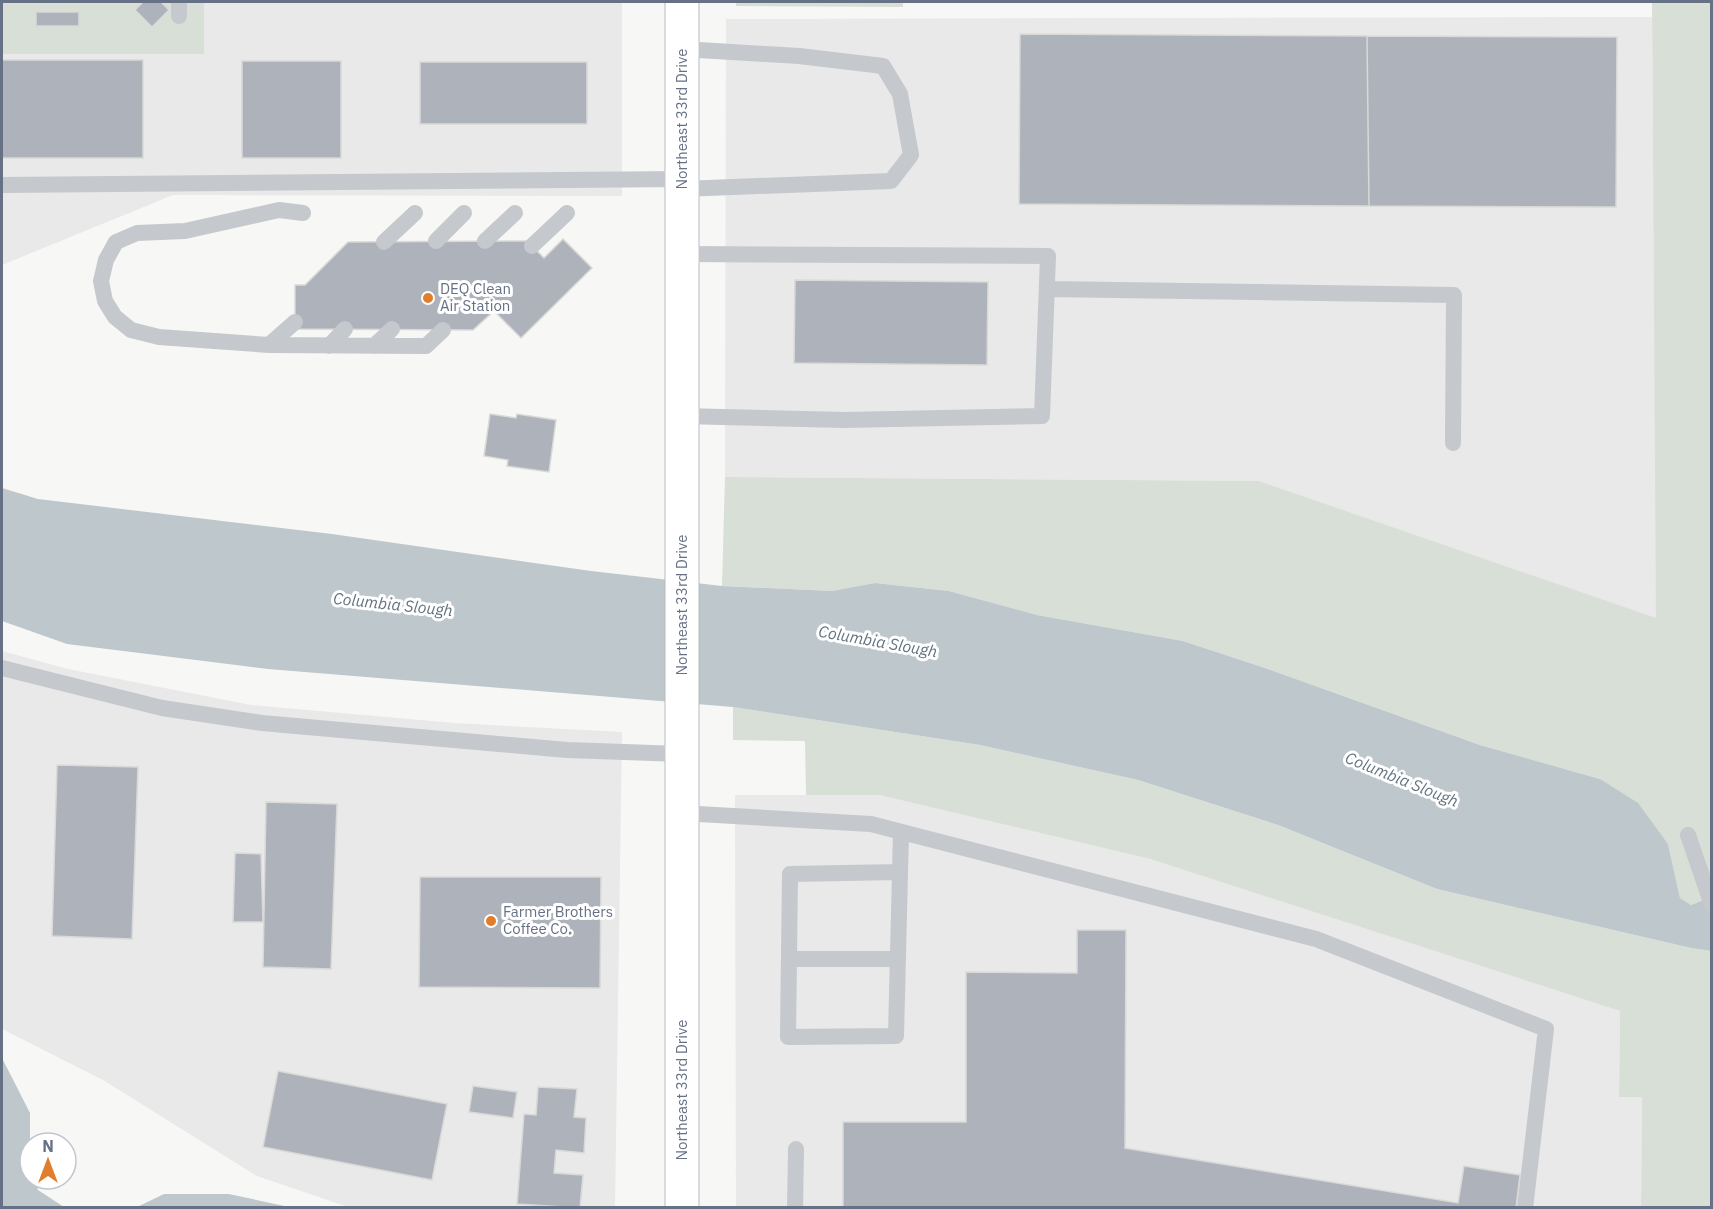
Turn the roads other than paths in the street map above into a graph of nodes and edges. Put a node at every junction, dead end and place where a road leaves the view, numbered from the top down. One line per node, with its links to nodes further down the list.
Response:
1 (682, 2): 2 (main road, Northeast 33rd Drive)
2 (682, 49): 3 (main road, Northeast 33rd Drive); 3 (lane)
3 (682, 184): 4 (lane); 14 (main road, Northeast 33rd Drive)
4 (2, 185)
5 (303, 213): 20 (lane)
6 (415, 213): 12 (lane)
7 (464, 213): 10 (lane)
8 (515, 213): 11 (lane)
9 (567, 213): 13 (lane)
10 (436, 241)
11 (485, 241)
12 (384, 242)
13 (532, 246)
14 (682, 254): 15 (lane); 23 (main road, Northeast 33rd Drive)
15 (1047, 289): 23 (lane); 24 (lane)
16 (295, 322): 20 (lane)
17 (345, 329): 21 (lane)
18 (392, 329): 22 (lane)
19 (444, 330): 22 (lane)
20 (269, 345): 21 (lane)
21 (329, 346): 22 (lane)
22 (374, 346)
23 (682, 417): 26 (main road, Northeast 33rd Drive)
24 (1453, 443)
25 (2, 668): 26 (lane)
26 (681, 743): 27 (main road, Northeast 33rd Drive)
27 (681, 813): 28 (lane); 35 (main road, Northeast 33rd Drive)
28 (901, 832): 30 (lane); 37 (lane)
29 (1688, 835): 31 (lane)
30 (900, 872): 32 (lane); 33 (lane)
31 (1712, 905)
32 (789, 959): 33 (lane); 33 (lane)
33 (898, 959)
34 (796, 1149): 36 (lane)
35 (682, 1208)
36 (795, 1208)
37 (1525, 1208)

